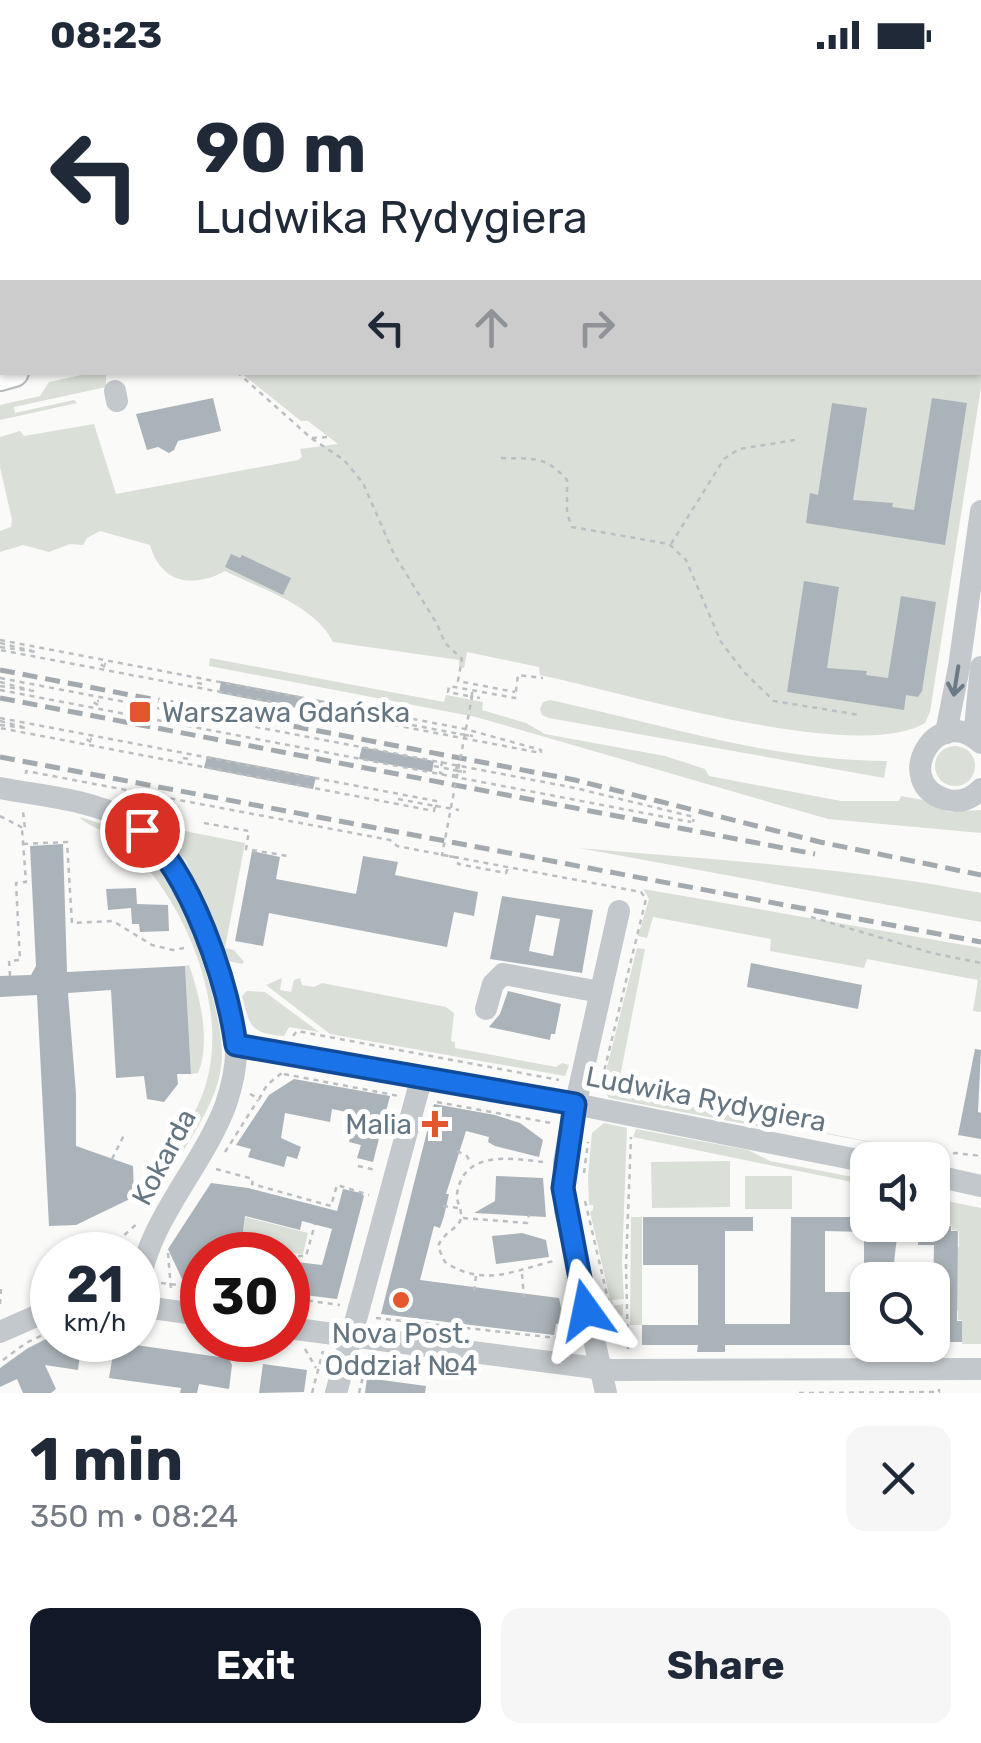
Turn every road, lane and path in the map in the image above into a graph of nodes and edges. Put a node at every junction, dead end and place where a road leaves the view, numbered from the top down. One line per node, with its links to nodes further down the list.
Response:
1 (241, 375): 3 (path)
2 (329, 437): 3 (path)
3 (311, 438): 19 (path)
4 (794, 440): 7 (path)
5 (501, 458): 7 (path)
6 (981, 511): 8 (street)
7 (670, 546): 22 (path)
8 (978, 549): 28 (street, one-way to 28)
9 (0, 645): 10 (path); 10 (path); 10 (path)
10 (35, 652): 11 (path); 11 (path)
11 (102, 665): 16 (path); 16 (path)
12 (981, 667): 32 (street)
13 (542, 678): 19 (path)
14 (197, 683): 16 (path)
15 (0, 684): 17 (path); 17 (path); 17 (path)
16 (203, 684): 26 (path); 26 (path)
17 (34, 690): 21 (path); 21 (path)
18 (472, 690): 19 (path); 20 (path, bridge); 20 (path)
19 (516, 692)
20 (472, 696): 29 (path, bridge)
21 (95, 702): 24 (path); 24 (path)
22 (860, 715)
23 (190, 720): 24 (path)
24 (196, 722): 35 (path); 37 (path)
25 (0, 723): 27 (path); 27 (path); 27 (path)
26 (412, 724): 29 (path); 29 (path); 29 (path)
27 (26, 728): 31 (path); 31 (path)
28 (946, 733): 32 (street); 41 (street)
29 (464, 734): 29 (path); 30 (path, bridge); 36 (path, bridge)
30 (473, 736)
31 (88, 740): 34 (path); 34 (path)
32 (977, 740)
33 (183, 758): 34 (path)
34 (189, 759): 42 (path); 42 (path)
35 (436, 766): 36 (path, bridge); 36 (path); 37 (path)
36 (456, 771): 36 (path); 37 (path); 38 (path, bridge); 45 (path, bridge)
37 (433, 772)
38 (466, 772)
39 (20, 774): 51 (path)
40 (0, 788): 62 (street)
41 (978, 795)
42 (400, 799): 43 (path); 43 (path); 45 (path)
43 (435, 806): 45 (path, bridge)
44 (22, 808): 48 (path)
45 (451, 809): 51 (path, bridge)
46 (0, 816): 48 (path)
47 (204, 823): 50 (path)
48 (22, 829): 49 (path)
49 (23, 844): 56 (path); 58 (path)
50 (288, 856)
51 (451, 856): 52 (path, bridge); 53 (path); 53 (path)
52 (450, 864)
53 (508, 866): 65 (path)
54 (618, 911): 59 (street)
55 (811, 917): 57 (path)
56 (184, 948)
57 (981, 963)
58 (10, 976)
59 (600, 992): 60 (street); 67 (street)
60 (486, 1008)
61 (288, 1040): 64 (path)
62 (236, 1045): 63 (street, Ludwika Rydygiera); 92 (street, Kokarda)
63 (422, 1076): 67 (street, Ludwika Rydygiera); 111 (street)
64 (559, 1080)
65 (603, 1093)
66 (259, 1098): 72 (path)
67 (575, 1104): 75 (street, Ludwika Rydygiera); 121 (street)
68 (632, 1126): 108 (path)
69 (589, 1133): 83 (path)
70 (124, 1134): 76 (path)
71 (457, 1152): 78 (path)
72 (225, 1153)
73 (950, 1156): 74 (path)
74 (981, 1156)
75 (850, 1158)
76 (112, 1159)
77 (544, 1162): 78 (path)
78 (472, 1166): 88 (path)
79 (215, 1169): 86 (path)
80 (950, 1169): 82 (street)
81 (950, 1172): 84 (street)
82 (981, 1177)
83 (584, 1186)
84 (981, 1186)
85 (584, 1198): 107 (path)
86 (367, 1204)
87 (443, 1206): 88 (path)
88 (459, 1208): 90 (path)
89 (529, 1215): 90 (path)
90 (462, 1218): 97 (path)
91 (315, 1224): 93 (path)
92 (157, 1232)
93 (310, 1242)
94 (166, 1246): 99 (path)
95 (558, 1260): 96 (path)
96 (522, 1273): 97 (path); 103 (path)
97 (477, 1274): 102 (path)
98 (160, 1283): 99 (path)
99 (172, 1284): 100 (path); 105 (path)
100 (180, 1285)
101 (1, 1288): 106 (path)
102 (474, 1291)
103 (524, 1297)
104 (310, 1301): 111 (path)
105 (169, 1303)
106 (0, 1304)
107 (614, 1322): 108 (path); 114 (path)
108 (628, 1322): 115 (path)
109 (30, 1324): 113 (street)
110 (575, 1325): 111 (path)
111 (356, 1326): 112 (street); 121 (street); 127 (street)
112 (310, 1327)
113 (6, 1341): 117 (path); 120 (path)
114 (620, 1346)
115 (628, 1351)
116 (333, 1352): 123 (path)
117 (17, 1356)
118 (368, 1356): 128 (path)
119 (310, 1357): 123 (path)
120 (3, 1360)
121 (600, 1368): 124 (street); 129 (street)
122 (981, 1369): 124 (street)
123 (318, 1370): 126 (path)
124 (934, 1383): 125 (path)
125 (908, 1392): 130 (path)
126 (312, 1393)
127 (336, 1393)
128 (359, 1393)
129 (606, 1393)
130 (798, 1393)

